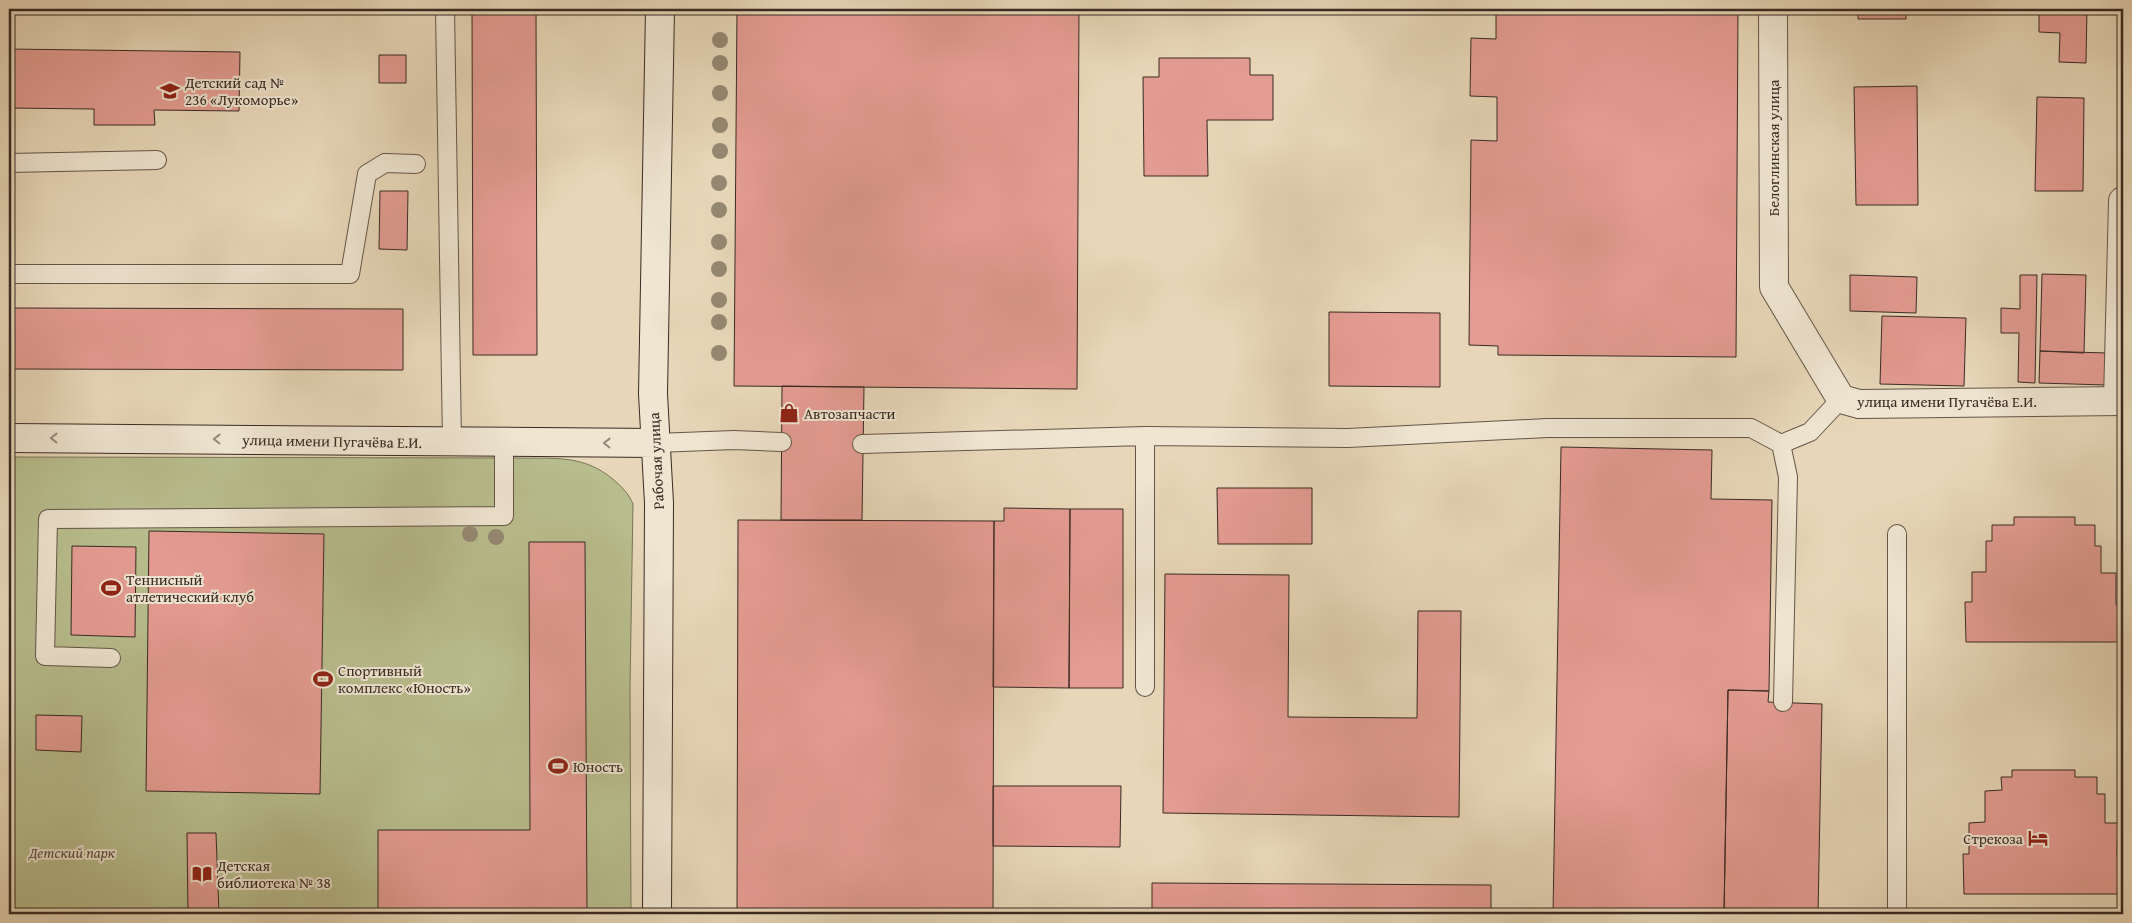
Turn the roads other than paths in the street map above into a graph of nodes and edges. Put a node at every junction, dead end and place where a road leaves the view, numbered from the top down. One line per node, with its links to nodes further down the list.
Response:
1 (445, 9): 14 (lane)
2 (660, 9): 17 (street, Рабочая улица)
3 (1772, 9): 9 (street, Белоглинская улица)
4 (157, 160): 5 (lane)
5 (9, 163)
6 (416, 164): 8 (lane)
7 (2123, 200): 11 (street)
8 (9, 274)
9 (1774, 287): 10 (street, улица имени Пугачёва Е.И.)
10 (1841, 399): 11 (street, улица имени Пугачёва Е.И.); 19 (lane)
11 (2121, 400)
12 (1145, 436): 18 (lane); 19 (lane); 22 (lane)
13 (9, 438): 14 (street, улица имени Пугачёва Е.И., one-way to 13)
14 (452, 442): 15 (street, улица имени Пугачёва Е.И.)
15 (504, 442): 17 (street, улица имени Пугачёва Е.И., one-way to 15); 21 (lane)
16 (782, 442): 17 (lane)
17 (656, 443): 24 (street, Рабочая улица)
18 (862, 444)
19 (1781, 444): 23 (lane)
20 (1897, 534): 25 (lane)
21 (111, 658)
22 (1145, 687)
23 (1783, 702)
24 (657, 914)
25 (1898, 914)

